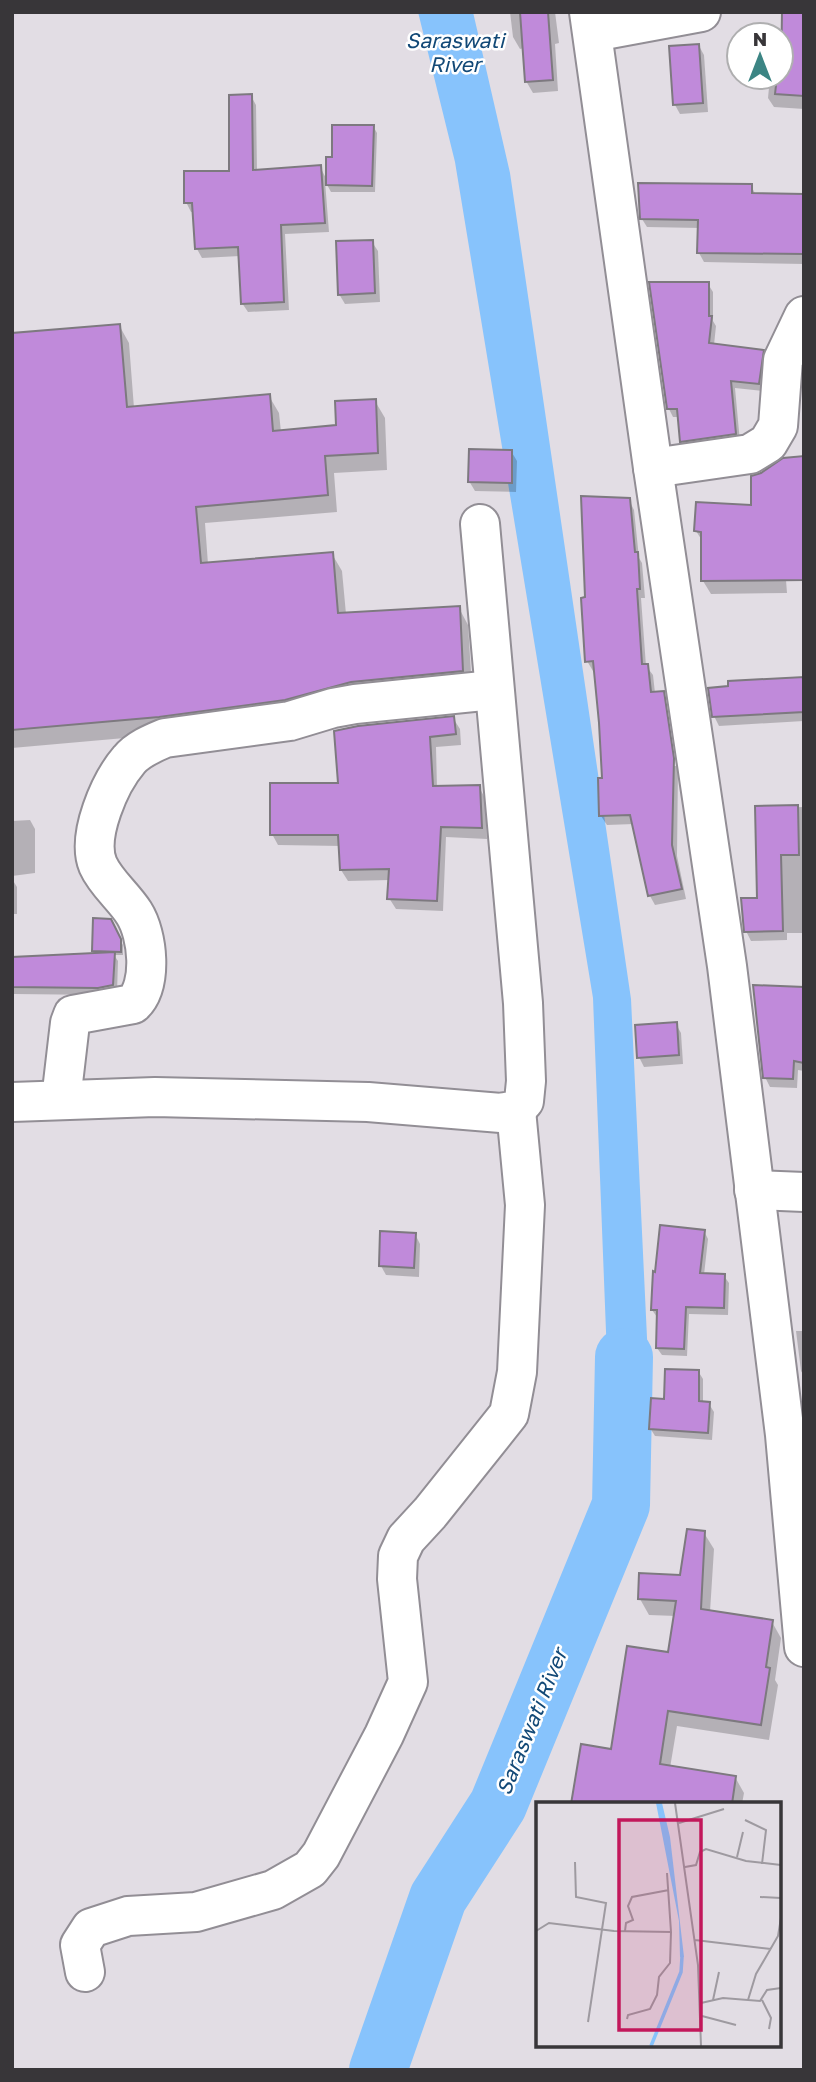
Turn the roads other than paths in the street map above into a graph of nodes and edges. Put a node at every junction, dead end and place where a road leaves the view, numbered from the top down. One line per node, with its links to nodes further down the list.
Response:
1 (701, 12): 2 (street)
2 (591, 22): 4 (street)
3 (804, 316): 4 (street)
4 (653, 468): 10 (street)
5 (480, 524): 6 (street)
6 (493, 691): 7 (street); 9 (street)
7 (61, 1100): 8 (street); 9 (street)
8 (12, 1102)
9 (516, 1111): 13 (street)
10 (754, 1190): 11 (street); 12 (street)
11 (804, 1192)
12 (804, 1647)
13 (85, 1972)

